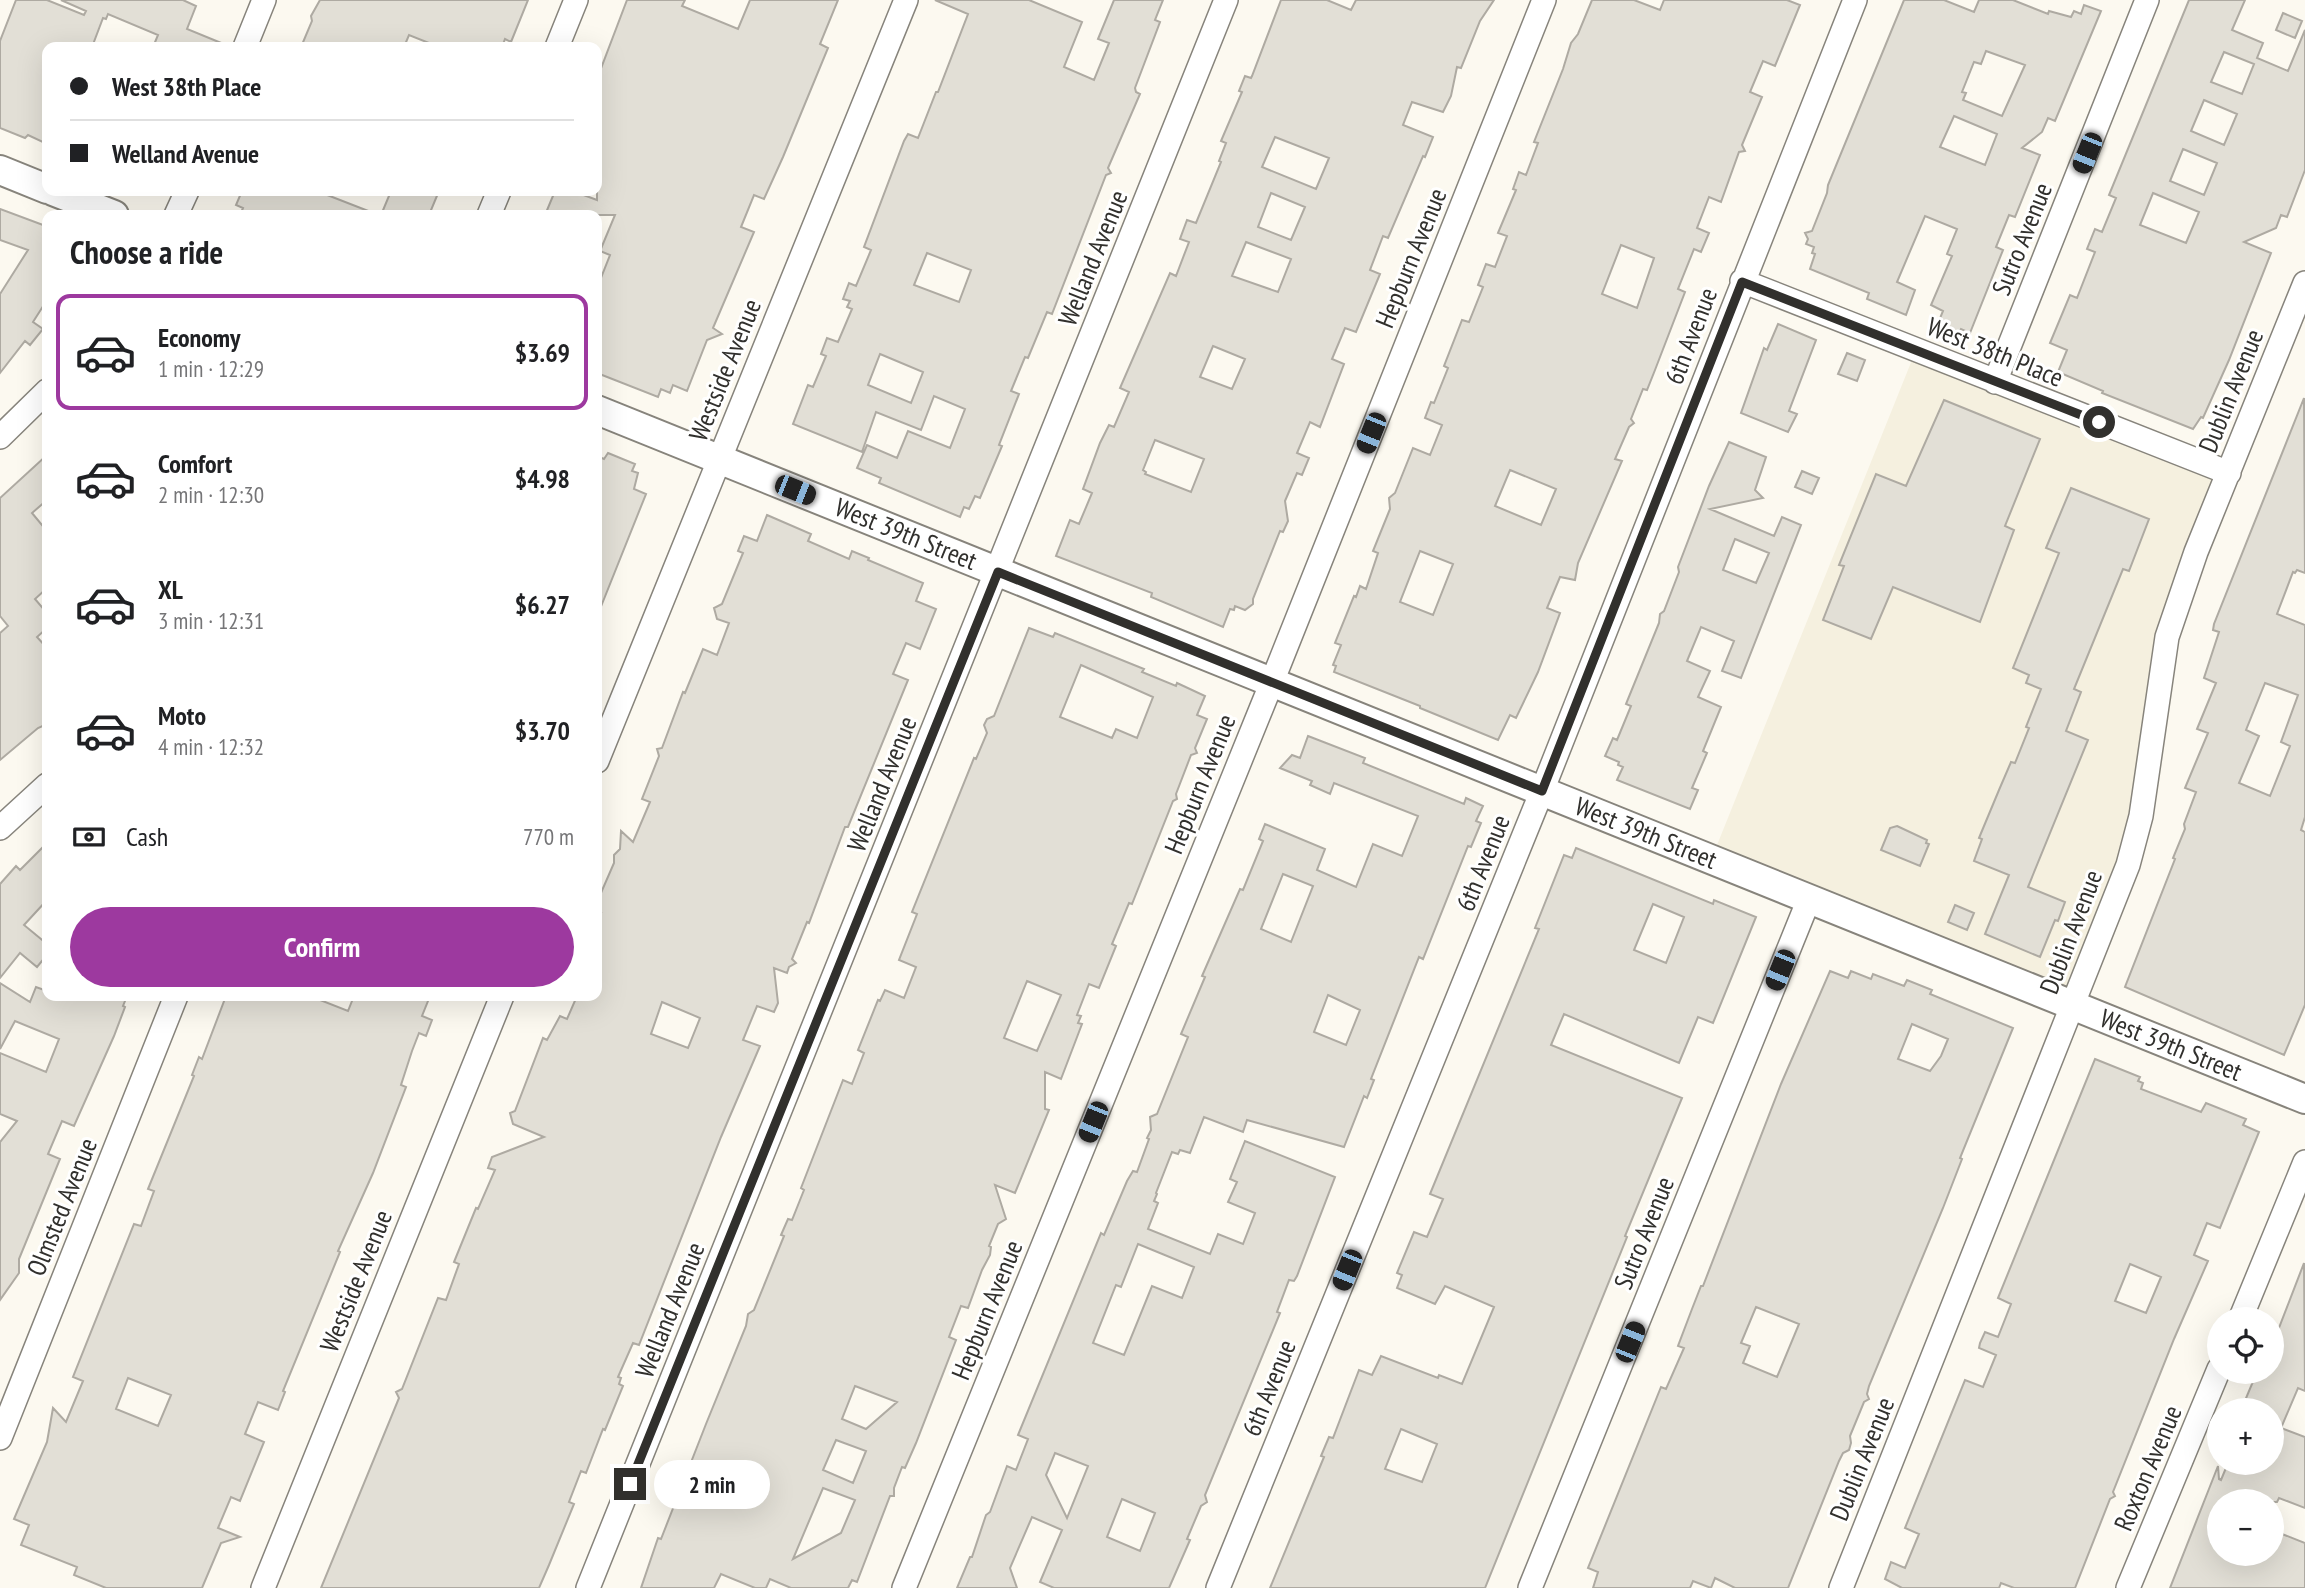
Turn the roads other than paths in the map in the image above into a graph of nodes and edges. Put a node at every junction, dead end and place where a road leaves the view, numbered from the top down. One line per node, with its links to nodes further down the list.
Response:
1 (264, 0): 8 (street)
2 (576, 0): 9 (street)
3 (906, 0): 20 (street, Westside Avenue)
4 (1226, 0): 22 (street, Welland Avenue)
5 (1544, 0): 23 (street, Hepburn Avenue)
6 (1855, 0): 14 (street, 6th Avenue)
7 (2147, 0): 16 (street, Sutro Avenue)
8 (247, 42)
9 (559, 42)
10 (0, 170): 11 (street)
11 (42, 186)
12 (66, 196): 13 (street)
13 (101, 210)
14 (1742, 282): 16 (street, West 38th Place); 26 (street, 6th Avenue)
15 (2305, 284): 21 (street, Dublin Avenue)
16 (1995, 382): 21 (street, West 38th Place)
17 (42, 396): 19 (street)
18 (602, 412): 20 (street, West 39th Street)
19 (0, 437)
20 (719, 459): 22 (street, West 39th Street); 24 (street, Westside Avenue)
21 (2229, 473): 31 (street, Dublin Avenue)
22 (998, 572): 23 (street, West 39th Street); 38 (street, Welland Avenue)
23 (1272, 682): 26 (street, West 39th Street); 39 (street, Hepburn Avenue)
24 (602, 749)
25 (42, 790): 27 (street)
26 (1542, 791): 28 (street, West 39th Street); 40 (street, 6th Avenue)
27 (0, 828)
28 (1809, 899): 31 (street, West 39th Street); 41 (street, Sutro Avenue)
29 (174, 1001): 36 (street, Olmsted Avenue)
30 (500, 1001): 37 (street, Westside Avenue)
31 (2073, 1005): 32 (street, West 39th Street); 42 (street, Dublin Avenue)
32 (2305, 1099)
33 (2305, 1162): 34 (street)
34 (2245, 1307)
35 (2213, 1384): 43 (street, Roxton Avenue)
36 (0, 1438)
37 (263, 1588)
38 (588, 1588)
39 (904, 1588)
40 (1218, 1588)
41 (1530, 1588)
42 (1841, 1588)
43 (2128, 1588)

